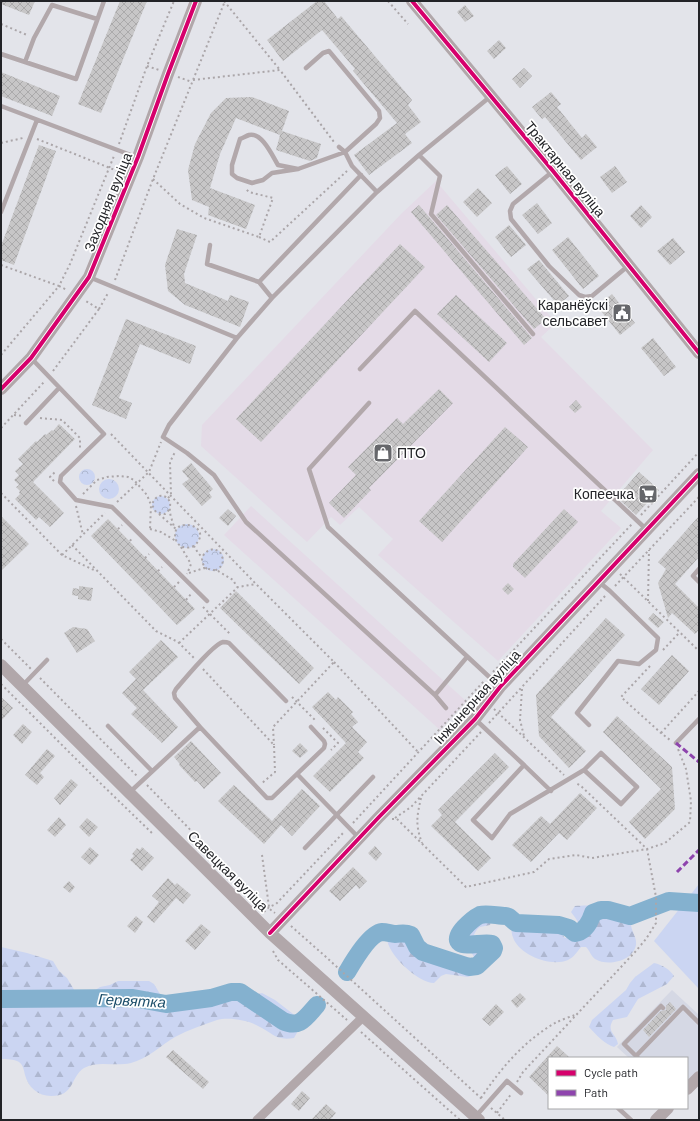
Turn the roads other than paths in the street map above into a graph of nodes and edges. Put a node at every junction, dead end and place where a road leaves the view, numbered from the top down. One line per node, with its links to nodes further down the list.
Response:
1 (104, 1): 4 (lane)
2 (196, 1): 14 (street, Заходняя вуліца)
3 (412, 1): 8 (street, Трактарная вуліца)
4 (97, 19): 6 (lane); 6 (lane)
5 (1, 54): 6 (lane)
6 (25, 62)
7 (306, 68): 12 (lane)
8 (491, 96): 13 (lane); 16 (street, Трактарная вуліца)
9 (1, 106): 10 (lane)
10 (37, 120): 14 (lane); 19 (lane)
11 (338, 147): 12 (lane)
12 (345, 152): 15 (lane); 17 (lane)
13 (419, 155): 18 (lane); 25 (lane)
14 (138, 157): 22 (street, Заходняя вуліца)
15 (298, 169): 15 (lane)
16 (553, 171): 21 (street, Трактарная вуліца); 21 (lane)
17 (361, 175): 18 (lane); 23 (lane)
18 (377, 192): 24 (lane)
19 (1, 212)
20 (210, 245): 23 (lane)
21 (629, 265): 27 (street, Трактарная вуліца)
22 (89, 277): 26 (lane); 28 (street, Заходняя вуліца)
23 (259, 282): 24 (lane)
24 (272, 298): 26 (lane)
25 (533, 334)
26 (237, 338): 45 (lane)
27 (699, 353)
28 (31, 358): 30 (lane); 31 (street, Заходняя вуліца)
29 (360, 369): 35 (lane)
30 (59, 388): 33 (lane); 39 (lane)
31 (1, 389)
32 (369, 403): 40 (lane)
33 (26, 423)
34 (699, 474): 35 (street, Інжынерная вуліца)
35 (647, 530): 37 (street, Інжынерная вуліца)
36 (699, 569): 38 (lane)
37 (598, 582): 44 (street, Інжынерная вуліца); 50 (lane)
38 (699, 582)
39 (207, 601)
40 (467, 657): 44 (lane); 45 (lane)
41 (47, 660): 43 (lane)
42 (1, 665): 43 (street, Савецкая вуліца)
43 (22, 686): 61 (street, Савецкая вуліца)
44 (500, 687): 48 (street, Інжынерная вуліца)
45 (435, 695): 47 (lane)
46 (286, 701): 52 (lane)
47 (446, 708)
48 (475, 719): 55 (lane); 63 (street, Інжынерная вуліца)
49 (699, 719): 54 (lane)
50 (589, 725)
51 (108, 726): 57 (lane)
52 (200, 726): 57 (lane); 58 (lane)
53 (311, 727): 58 (lane)
54 (676, 743)
55 (524, 765): 60 (lane); 60 (lane)
56 (584, 770): 56 (lane); 60 (lane)
57 (152, 771): 61 (lane)
58 (298, 774): 62 (lane)
59 (373, 777): 62 (lane)
60 (551, 791)
61 (128, 793): 65 (street, Савецкая вуліца)
62 (336, 815): 63 (lane); 64 (lane)
63 (359, 838): 65 (street, Інжынерная вуліца)
64 (306, 848)
65 (270, 933): 67 (street, Савецкая вуліца)
66 (663, 1008): 69 (lane)
67 (363, 1017): 75 (street, Савецкая вуліца); 76 (street)
68 (699, 1023): 69 (lane)
69 (637, 1057)
70 (699, 1077): 71 (street)
71 (688, 1088)
72 (521, 1093): 75 (lane)
73 (619, 1109): 77 (lane)
74 (667, 1109): 78 (street)
75 (473, 1117)
76 (257, 1120)
77 (631, 1120)
78 (656, 1120)

